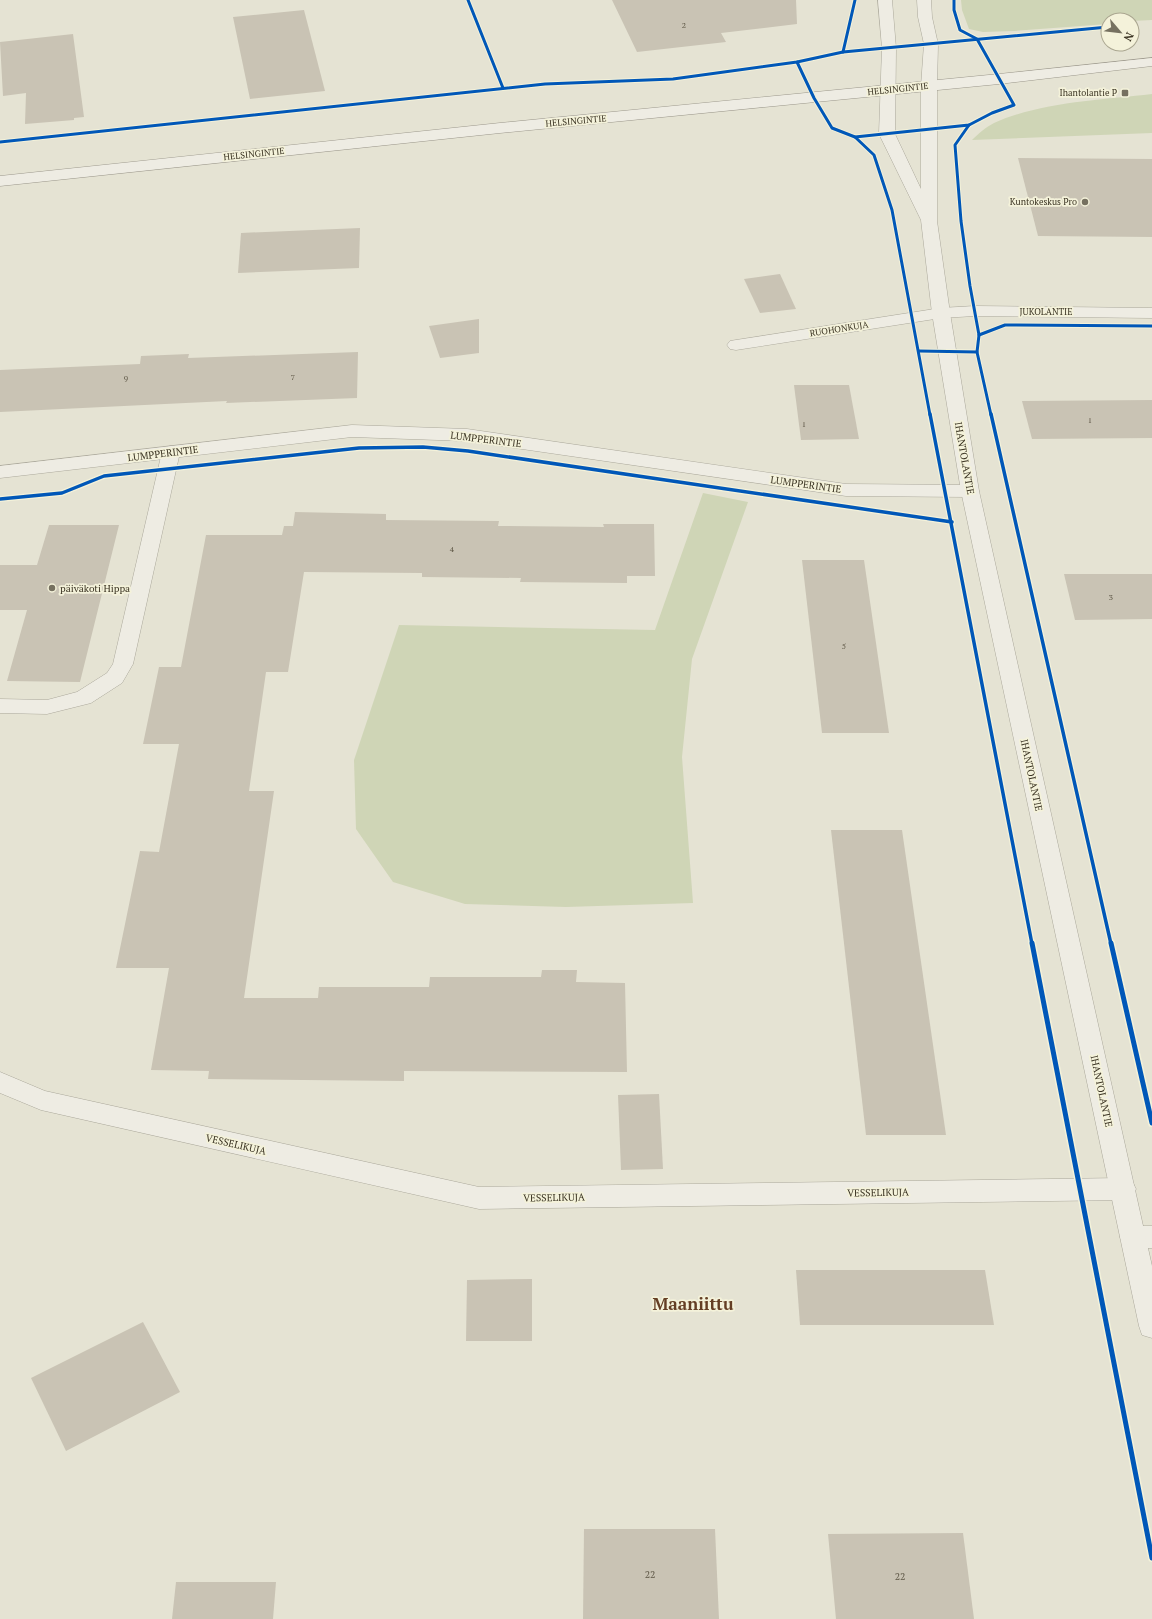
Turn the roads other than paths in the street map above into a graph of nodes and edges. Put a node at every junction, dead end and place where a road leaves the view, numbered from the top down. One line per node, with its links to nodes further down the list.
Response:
1 (885, 0): 5 (street, IHANTOLANTIE)
2 (924, 0): 4 (street, IHANTOLANTIE)
3 (1152, 62): 4 (street, HELSINGINTIE)
4 (929, 86): 5 (street, HELSINGINTIE); 7 (street, IHANTOLANTIE)
5 (887, 90): 6 (street, HELSINGINTIE); 7 (street, IHANTOLANTIE)
6 (0, 181)
7 (929, 221): 8 (street, IHANTOLANTIE)
8 (941, 313): 9 (street, JUKOLANTIE); 10 (street, RUOHONKUJA); 13 (street, IHANTOLANTIE)
9 (1152, 313)
10 (736, 345)
11 (171, 452): 12 (street, LUMPPERINTIE); 13 (street, LUMPPERINTIE); 14 (street)
12 (0, 472)
13 (970, 491): 16 (street, IHANTOLANTIE)
14 (0, 706)
15 (0, 1082): 16 (street, VESSELIKUJA)
16 (1123, 1189): 17 (street, IHANTOLANTIE)
17 (1143, 1237): 18 (street, IHANTOLANTIE)
18 (1152, 1326)

